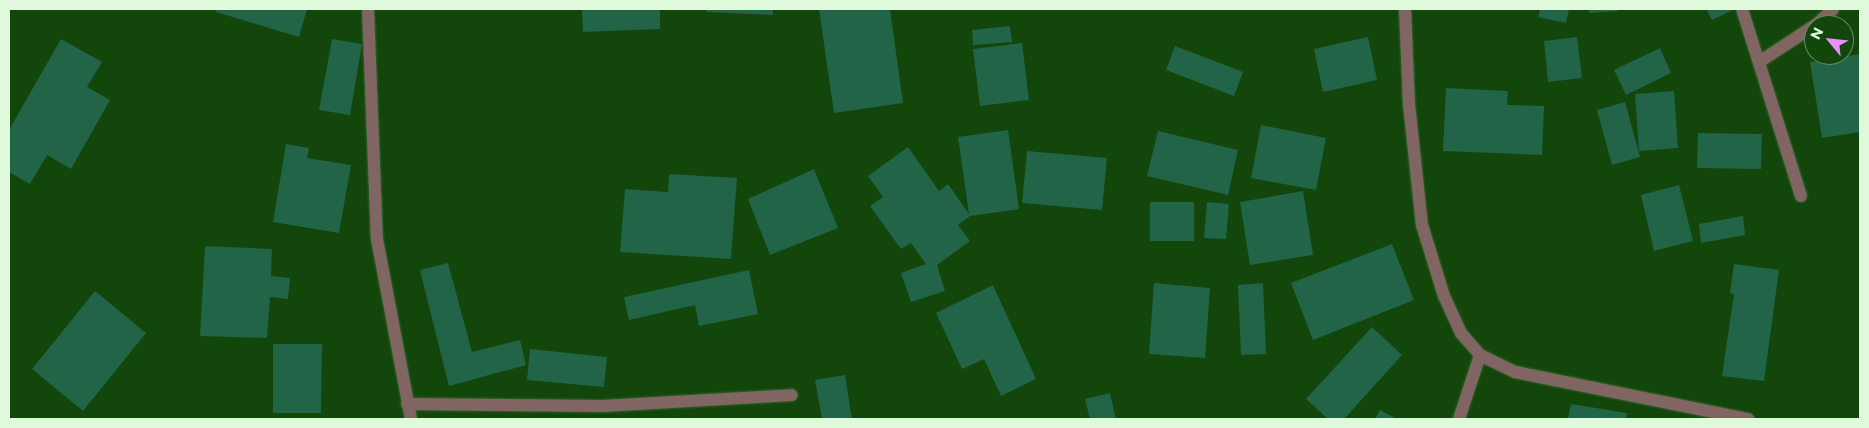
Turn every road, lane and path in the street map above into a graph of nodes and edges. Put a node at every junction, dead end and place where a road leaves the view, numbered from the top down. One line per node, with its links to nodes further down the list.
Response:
1 (368, 9): 9 (street)
2 (1405, 9): 7 (street)
3 (1742, 9): 5 (street)
4 (1804, 33): 5 (street)
5 (1759, 62): 6 (street)
6 (1801, 196)
7 (1480, 356): 11 (street); 12 (street)
8 (792, 394): 9 (street)
9 (407, 404): 10 (street)
10 (410, 419)
11 (1459, 419)
12 (1748, 419)

